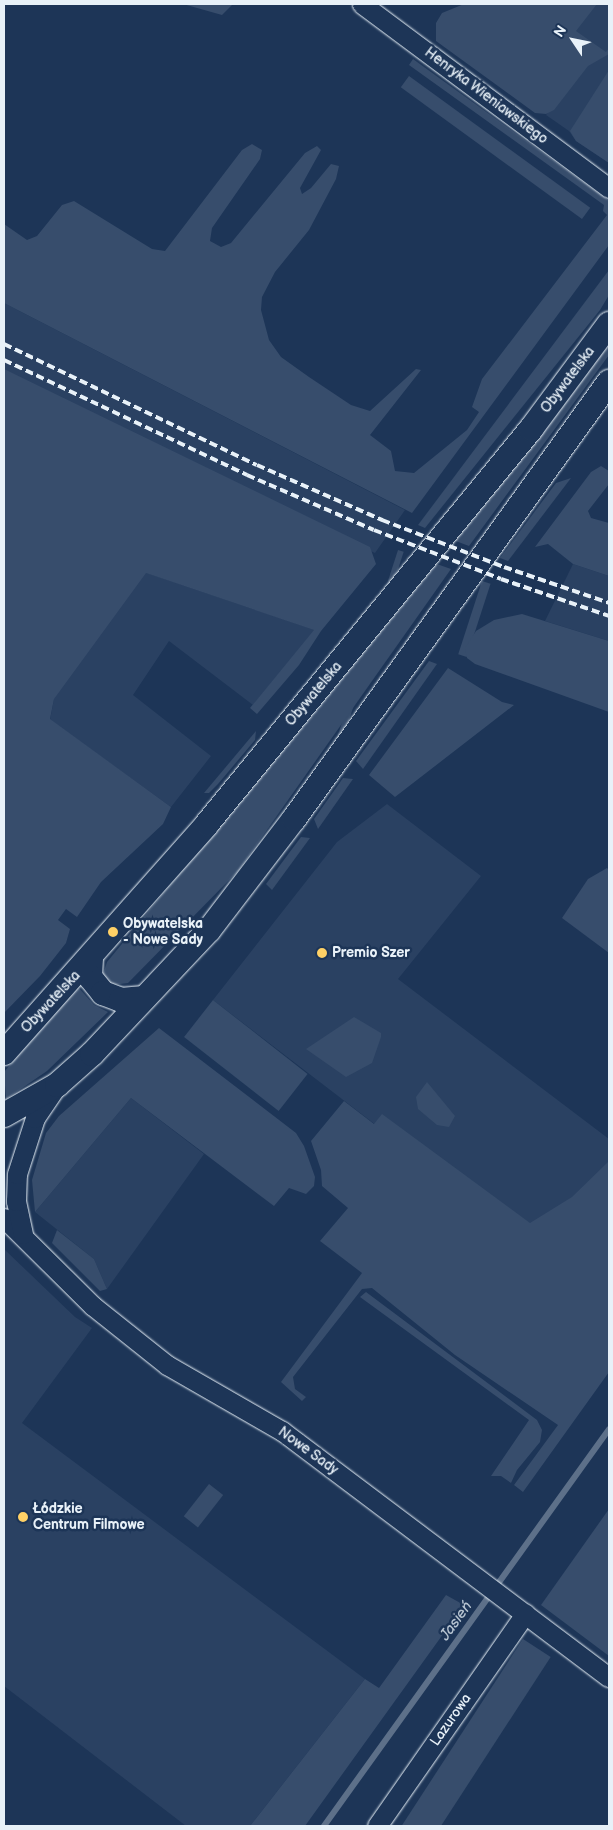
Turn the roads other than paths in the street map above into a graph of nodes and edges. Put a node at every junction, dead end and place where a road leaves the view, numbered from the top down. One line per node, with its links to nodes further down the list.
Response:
1 (362, 4): 2 (street, Henryka Wieniawskiego)
2 (609, 188)
3 (609, 324): 5 (main road, Obywatelska)
4 (609, 382): 6 (main road)
5 (91, 958): 6 (main road); 7 (main road, Obywatelska)
6 (144, 998): 8 (main road)
7 (4, 1053)
8 (57, 1085): 9 (main road); 10 (street)
9 (4, 1115)
10 (10, 1220): 11 (street, Nowe Sady)
11 (520, 1611): 12 (street, Nowe Sady); 13 (street, Lazurowa)
12 (609, 1677)
13 (377, 1826)

